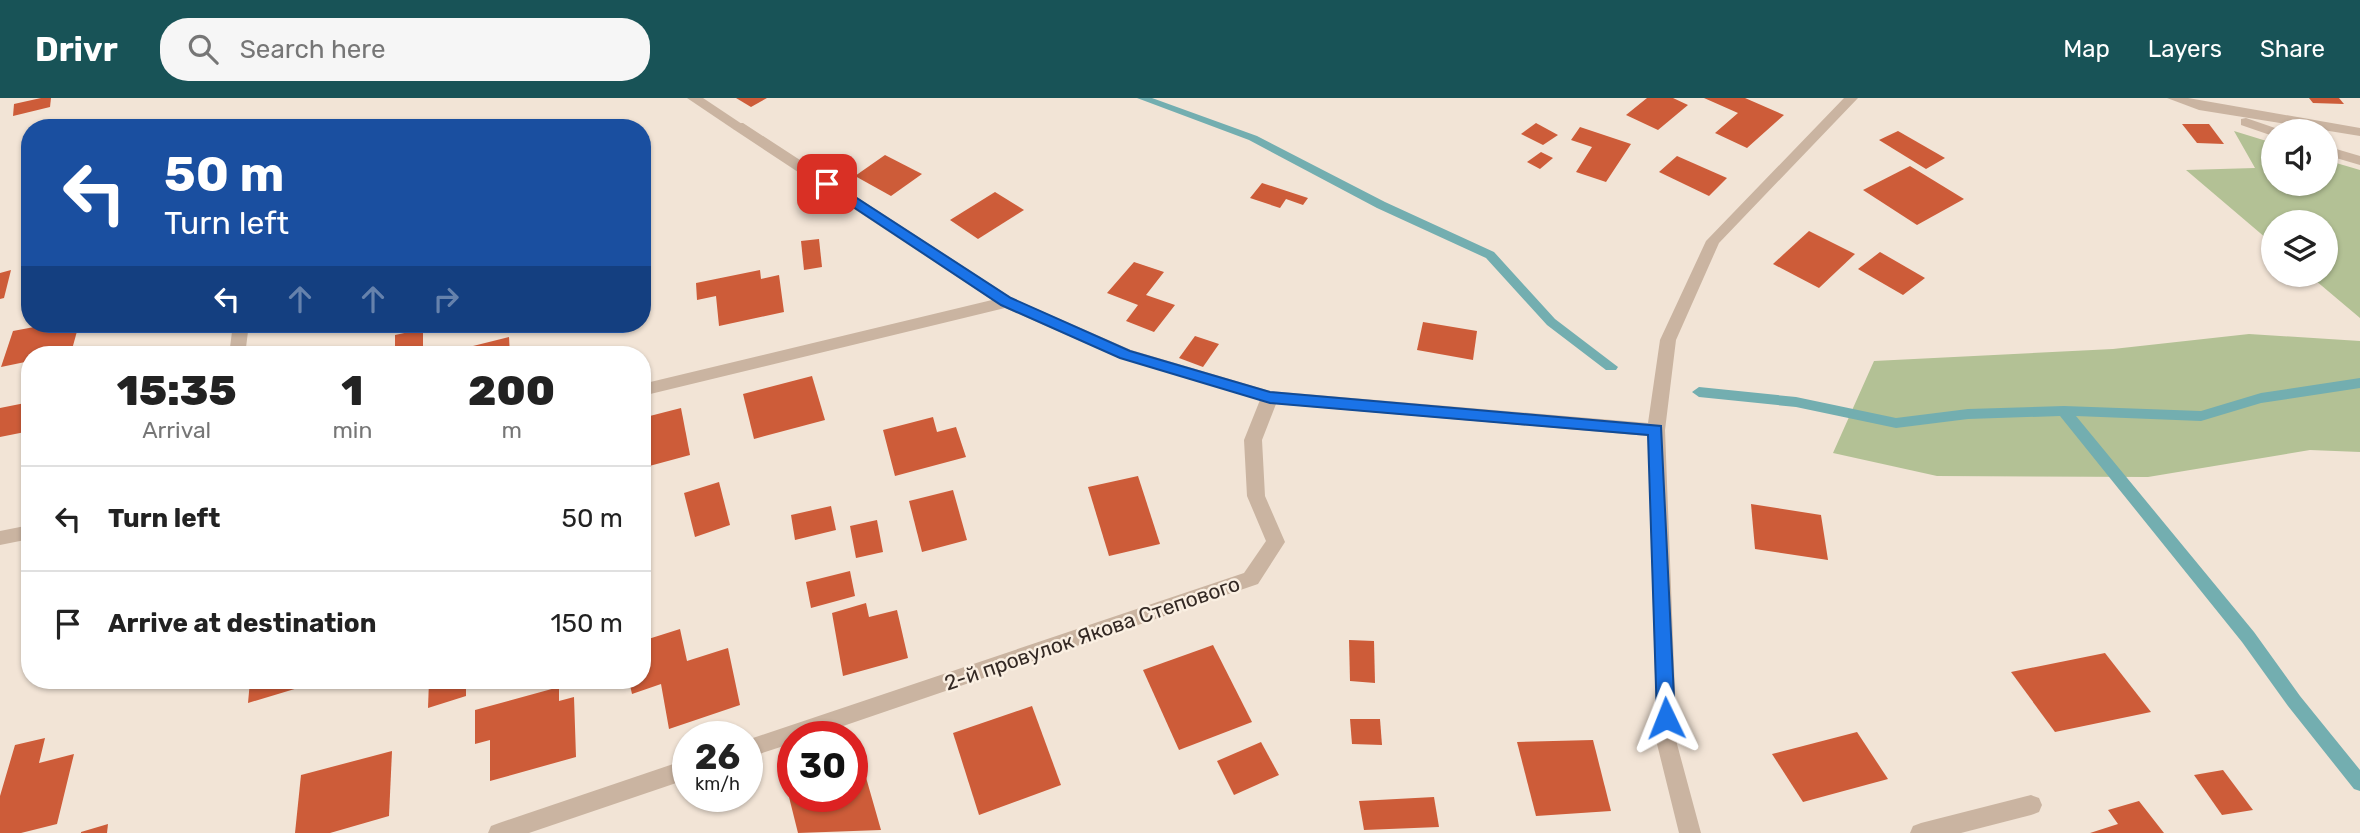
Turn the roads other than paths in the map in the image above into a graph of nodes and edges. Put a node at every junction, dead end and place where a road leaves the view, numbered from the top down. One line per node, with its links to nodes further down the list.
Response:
1 (694, 98): 9 (street)
2 (1851, 98): 12 (street)
3 (2174, 98): 4 (street)
4 (2199, 106): 5 (street); 6 (street)
5 (2261, 128)
6 (2360, 132)
7 (2338, 154): 8 (street)
8 (2360, 161)
9 (1006, 302): 10 (street); 11 (street)
10 (651, 388)
11 (1270, 397): 12 (street); 15 (street, 2-й провулок Якова Степового)
12 (1656, 430): 19 (street)
13 (21, 534): 14 (street)
14 (0, 538)
15 (763, 744)
16 (672, 774): 18 (street)
17 (2031, 805): 20 (street)
18 (499, 833)
19 (1690, 833)
20 (1921, 833)

